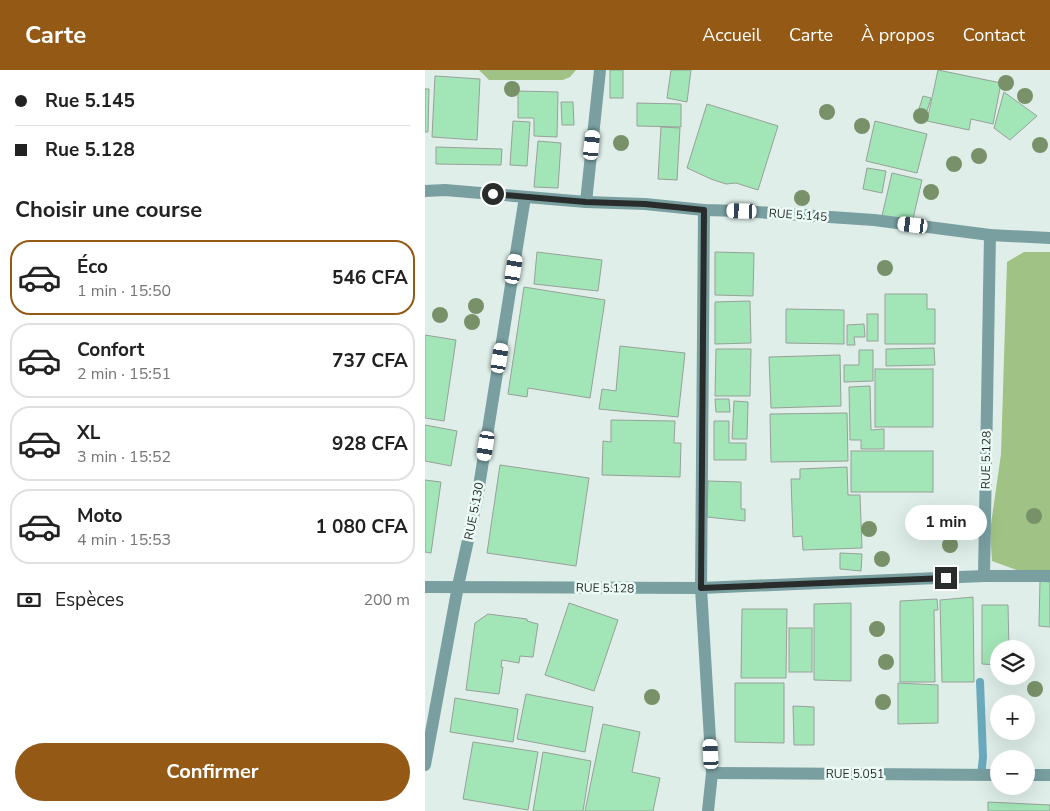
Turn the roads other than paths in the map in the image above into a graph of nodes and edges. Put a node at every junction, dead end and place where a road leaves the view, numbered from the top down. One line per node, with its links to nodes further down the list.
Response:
1 (600, 70): 4 (street)
2 (425, 191): 3 (street, RUE 5.145)
3 (525, 197): 4 (street, RUE 5.145); 10 (street, RUE 5.130)
4 (586, 202): 5 (street, RUE 5.145)
5 (704, 210): 6 (street, RUE 5.145); 12 (street)
6 (990, 235): 7 (street, RUE 5.145); 8 (street, RUE 5.128)
7 (1050, 238)
8 (983, 576): 9 (street); 12 (street, RUE 5.128)
9 (1050, 576)
10 (458, 586): 11 (street, RUE 5.128); 12 (street, RUE 5.128); 13 (street, RUE 5.130)
11 (425, 587)
12 (701, 588): 14 (street)
13 (425, 765)
14 (711, 773): 15 (street, RUE 5.051); 18 (street)
15 (990, 774)
16 (1035, 775): 17 (street)
17 (1050, 775)
18 (708, 811)

